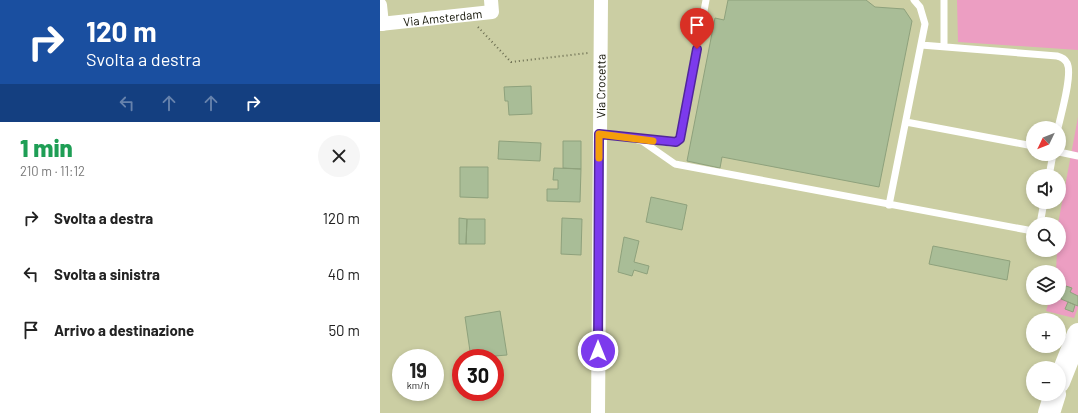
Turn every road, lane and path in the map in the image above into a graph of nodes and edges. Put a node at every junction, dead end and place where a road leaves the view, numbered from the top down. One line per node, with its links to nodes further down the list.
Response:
1 (491, 0): 7 (street, Via Amsterdam)
2 (601, 0): 11 (street, Via Crocetta)
3 (706, 0): 15 (lane)
4 (914, 0): 9 (lane)
5 (944, 0): 10 (lane)
6 (380, 5): 8 (street, Via Amsterdam)
7 (466, 14): 8 (street, Via Amsterdam); 11 (path)
8 (381, 24)
9 (921, 44): 10 (lane); 13 (lane)
10 (944, 46): 12 (lane)
11 (600, 52): 14 (street, Via Crocetta)
12 (1059, 121)
13 (906, 122): 16 (lane); 19 (lane)
14 (599, 134): 15 (lane); 24 (street, Via Crocetta)
15 (631, 138): 19 (lane)
16 (1026, 145)
17 (1066, 154): 18 (lane)
18 (1077, 156)
19 (889, 205): 20 (lane)
20 (1026, 230)
21 (1078, 334): 22 (main road)
22 (1066, 364)
23 (1053, 401): 25 (main road)
24 (598, 413)
25 (1049, 413)

